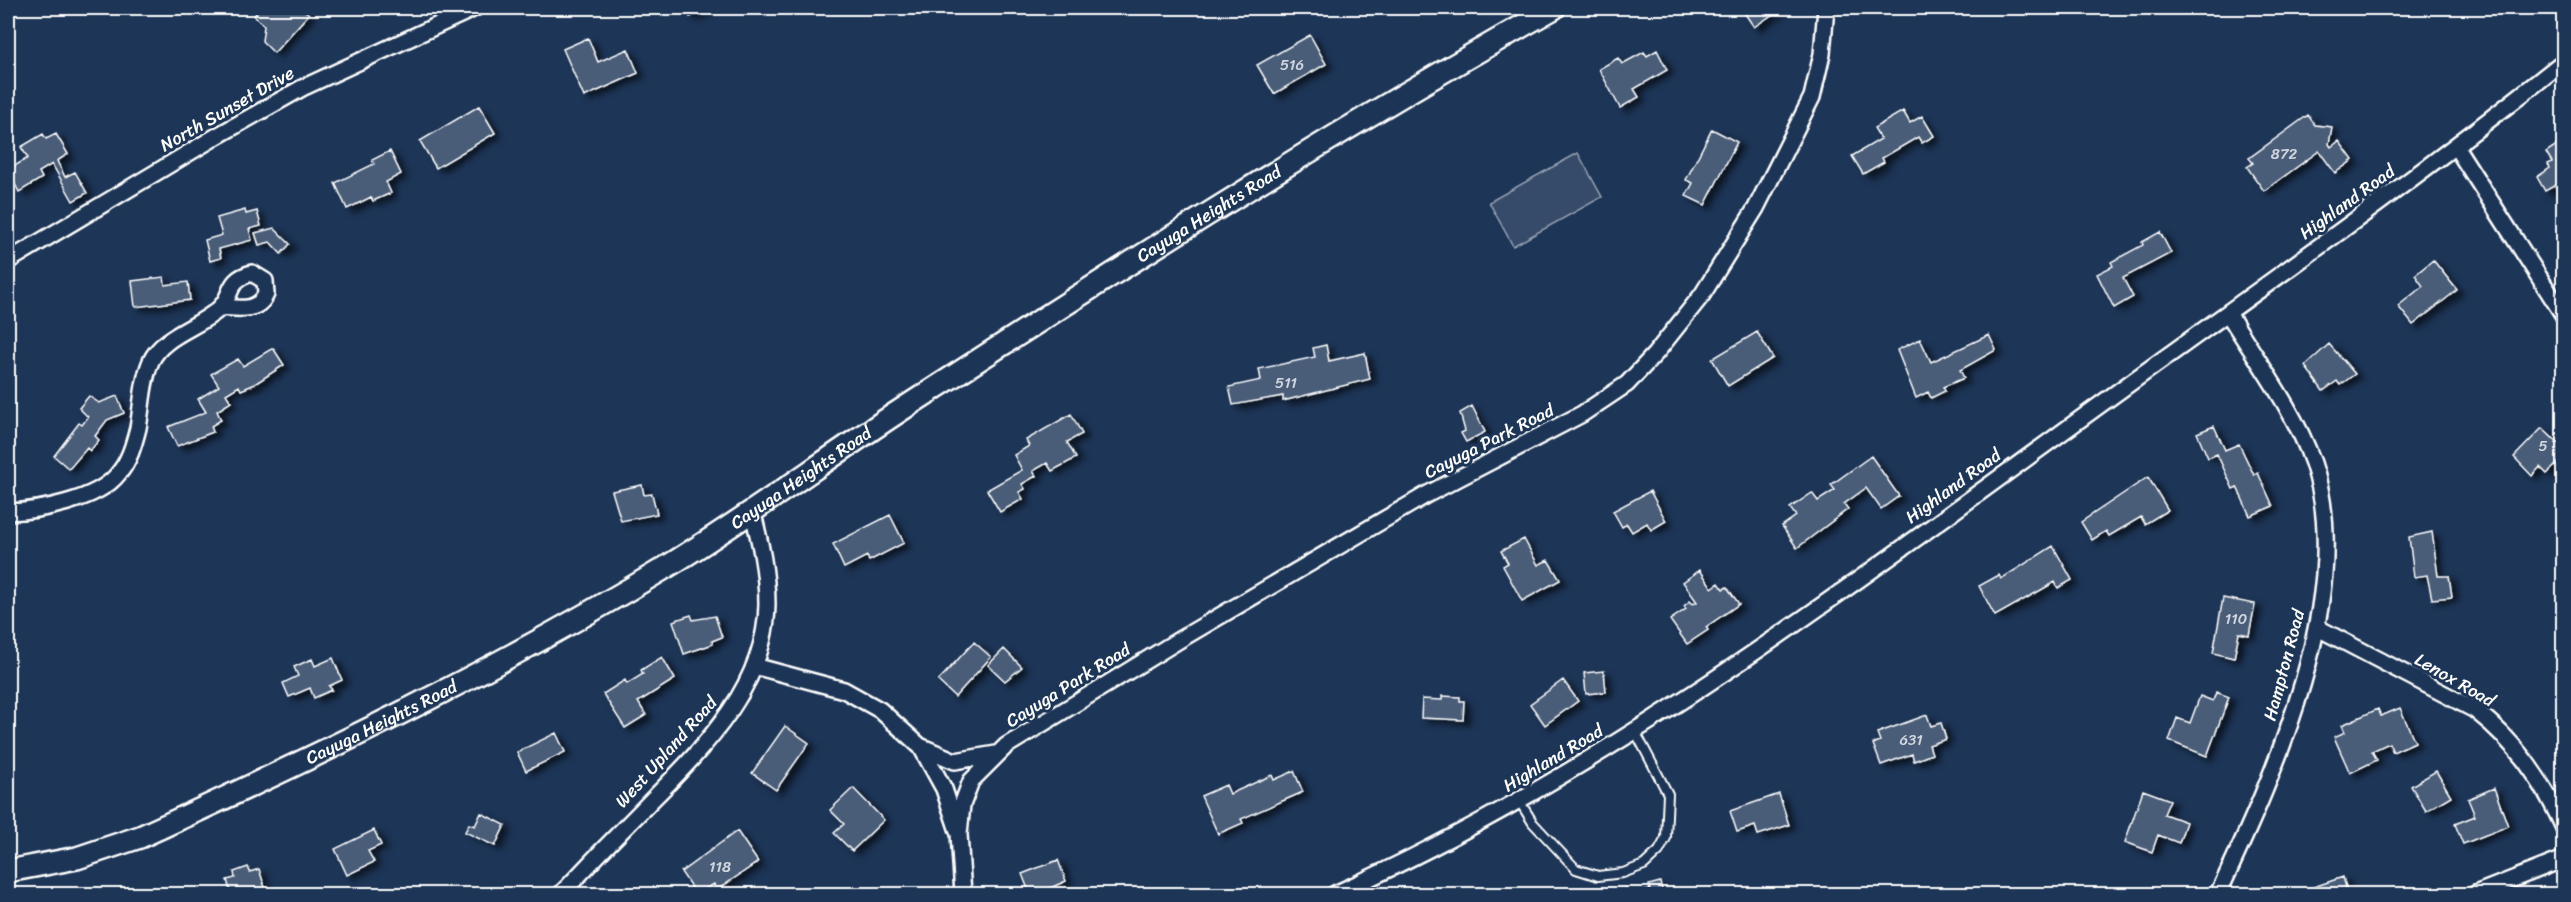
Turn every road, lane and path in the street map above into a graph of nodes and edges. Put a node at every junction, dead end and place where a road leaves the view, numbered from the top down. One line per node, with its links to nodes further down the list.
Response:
1 (475, 8): 6 (street, North Sunset Drive)
2 (1554, 8): 10 (street, Cayuga Heights Road)
3 (1826, 8): 16 (street, Cayuga Park Road)
4 (2564, 62): 5 (street, Highland Road)
5 (2456, 147): 8 (street, Highland Road); 9 (street)
6 (8, 261)
7 (221, 307): 11 (street)
8 (2228, 313): 12 (street, Hampton Road); 14 (street, Highland Road)
9 (2564, 316)
10 (752, 510): 13 (street, West Upland Road); 21 (street, Cayuga Heights Road)
11 (8, 512)
12 (2318, 628): 18 (street, Lenox Road); 25 (street, Hampton Road)
13 (754, 666): 15 (street); 22 (street, West Upland Road)
14 (1635, 731): 17 (street, Highland Road); 17 (lane)
15 (921, 747): 16 (street, Cayuga Park Road); 19 (street)
16 (996, 754): 19 (street, Cayuga Park Road)
17 (1520, 802): 24 (street, Highland Road)
18 (2564, 828)
19 (959, 834): 23 (street)
20 (2564, 859): 26 (street)
21 (8, 871)
22 (561, 894)
23 (963, 894)
24 (1335, 894)
25 (2218, 894)
26 (2475, 894)

